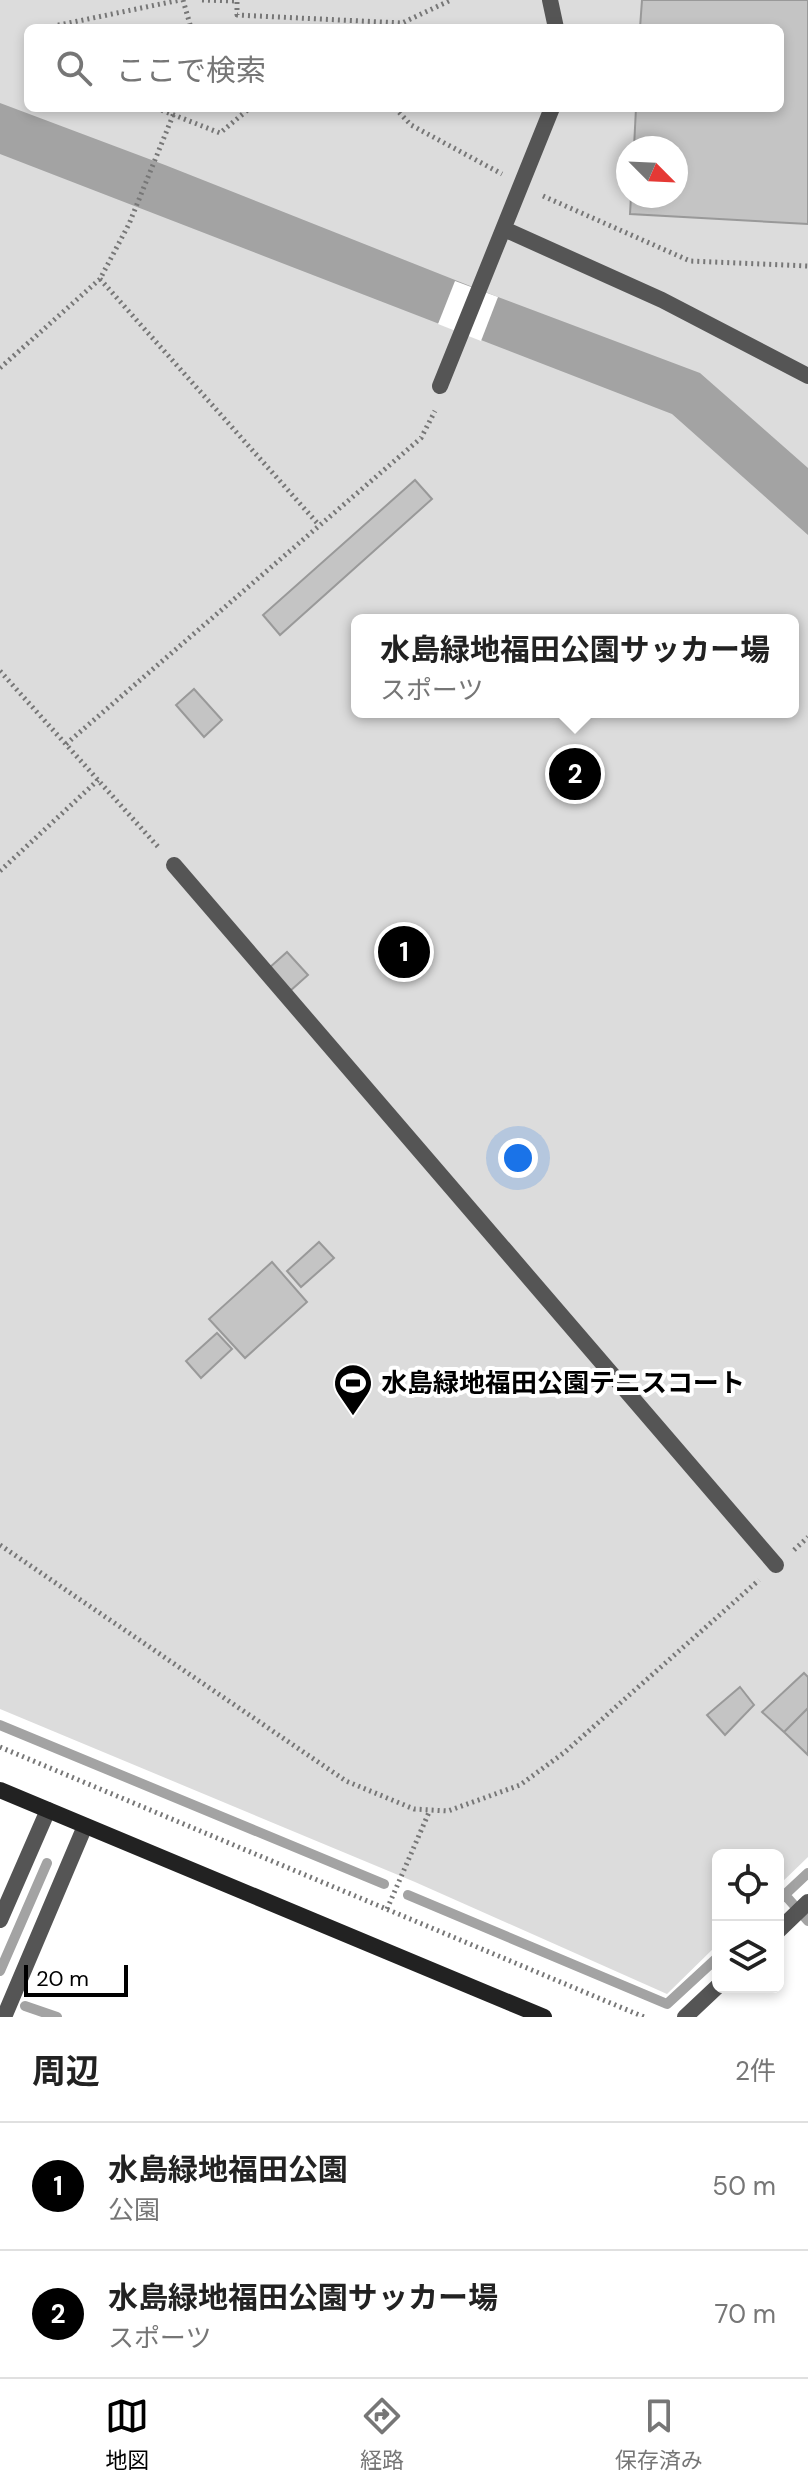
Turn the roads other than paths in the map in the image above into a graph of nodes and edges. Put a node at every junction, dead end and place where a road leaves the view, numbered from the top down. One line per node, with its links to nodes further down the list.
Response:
1 (550, 0): 2 (street)
2 (555, 24)
3 (550, 112): 4 (street)
4 (504, 229): 5 (street); 6 (street)
5 (808, 376)
6 (440, 386)
7 (174, 865): 8 (street)
8 (776, 1565)
9 (0, 1790): 10 (street)
10 (48, 1810): 11 (street); 13 (street)
11 (85, 1826): 16 (street); 17 (street)
12 (804, 1906): 14 (street)
13 (0, 1920)
14 (784, 1925)
15 (712, 1992): 18 (street)
16 (3, 2016)
17 (544, 2017)
18 (685, 2017)

